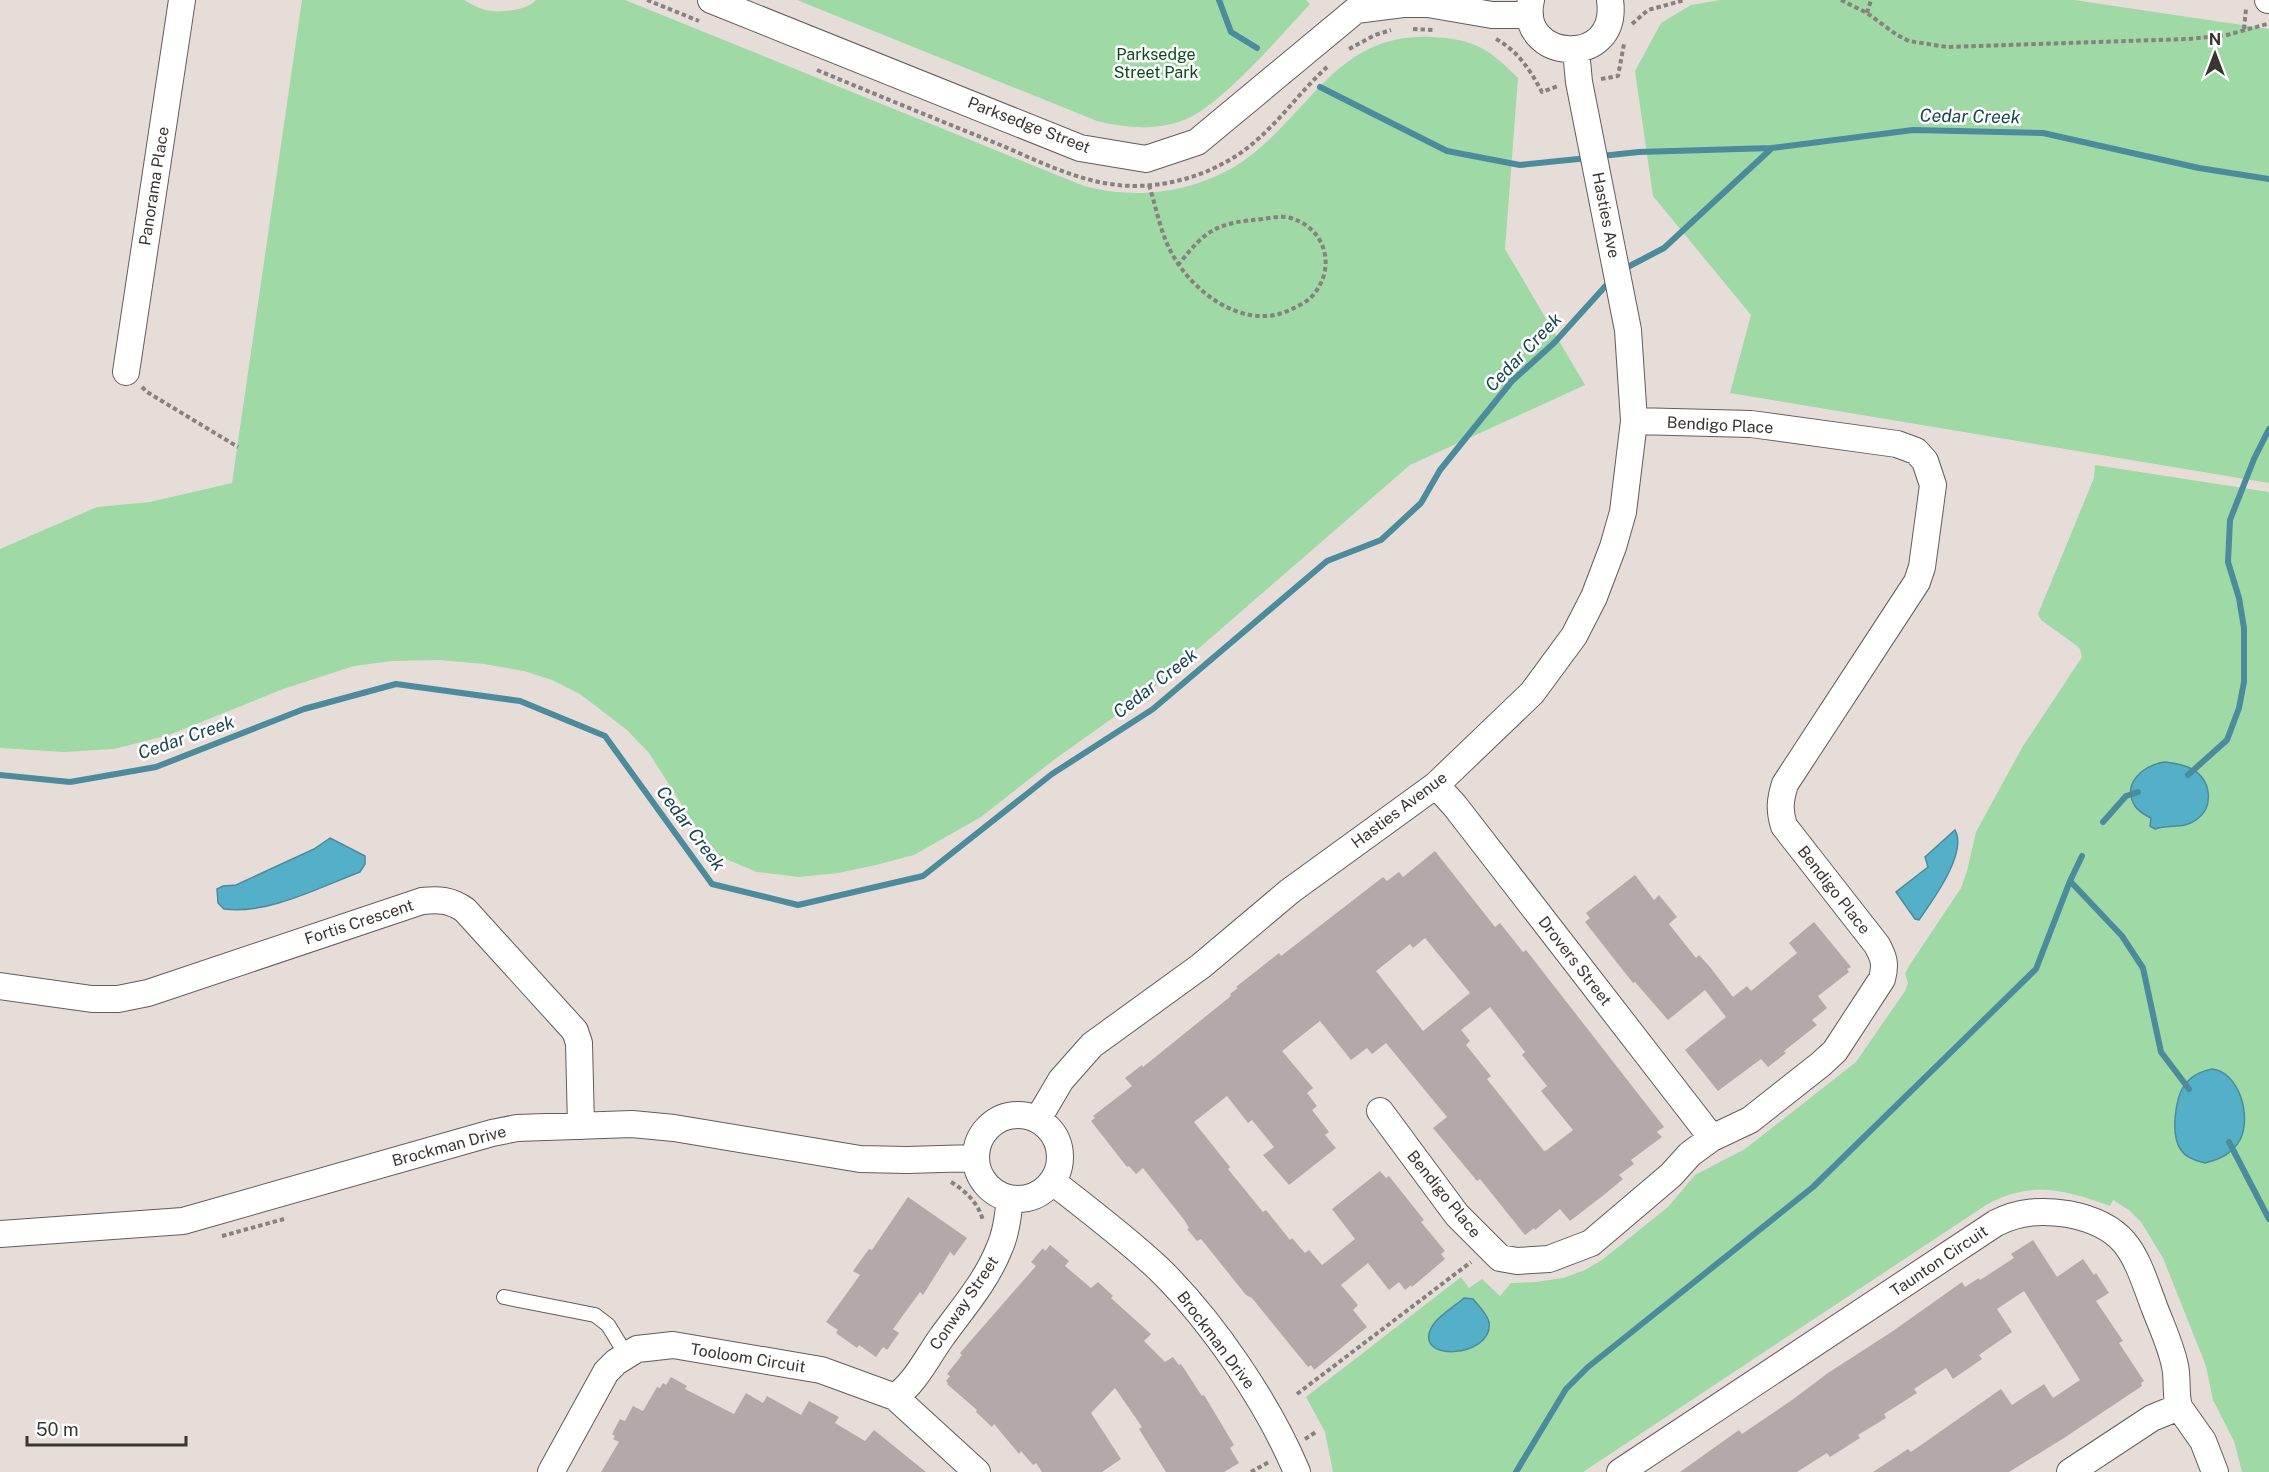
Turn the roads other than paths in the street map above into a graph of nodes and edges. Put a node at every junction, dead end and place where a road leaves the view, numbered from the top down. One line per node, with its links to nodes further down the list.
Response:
1 (182, 0): 7 (street, Panorama Place)
2 (1611, 0): 6 (street)
3 (1530, 7): 5 (street, Parksedge Street); 6 (street)
4 (707, 11): 5 (street, Parksedge Street)
5 (1404, 11)
6 (1576, 50): 8 (street, Hasties Ave)
7 (126, 372)
8 (1632, 380): 9 (street, Hasties Avenue)
9 (1634, 421): 10 (street, Hasties Avenue); 15 (street, Bendigo Place)
10 (1436, 785): 13 (street, Hasties Avenue); 15 (street, Drovers Street)
11 (0, 986): 14 (street, Fortis Crescent)
12 (1380, 1111): 15 (street, Bendigo Place)
13 (1038, 1119): 16 (street); 17 (street)
14 (581, 1126): 16 (street, Brockman Drive); 19 (street, Brockman Drive)
15 (1712, 1138)
16 (975, 1158): 18 (street)
17 (1053, 1182): 18 (street); 26 (street, Brockman Drive)
18 (1010, 1199): 22 (street, Conway Street)
19 (0, 1234)
20 (504, 1297): 21 (lane)
21 (627, 1356): 22 (street, Tooloom Circuit); 24 (street, Tooloom Circuit)
22 (895, 1397): 25 (street, Tooloom Circuit)
23 (2179, 1407): 27 (street, Taunton Circuit); 28 (street); 29 (street, Taunton Circuit)
24 (551, 1472)
25 (977, 1472)
26 (1297, 1472)
27 (1620, 1472)
28 (2070, 1472)
29 (2215, 1472)

